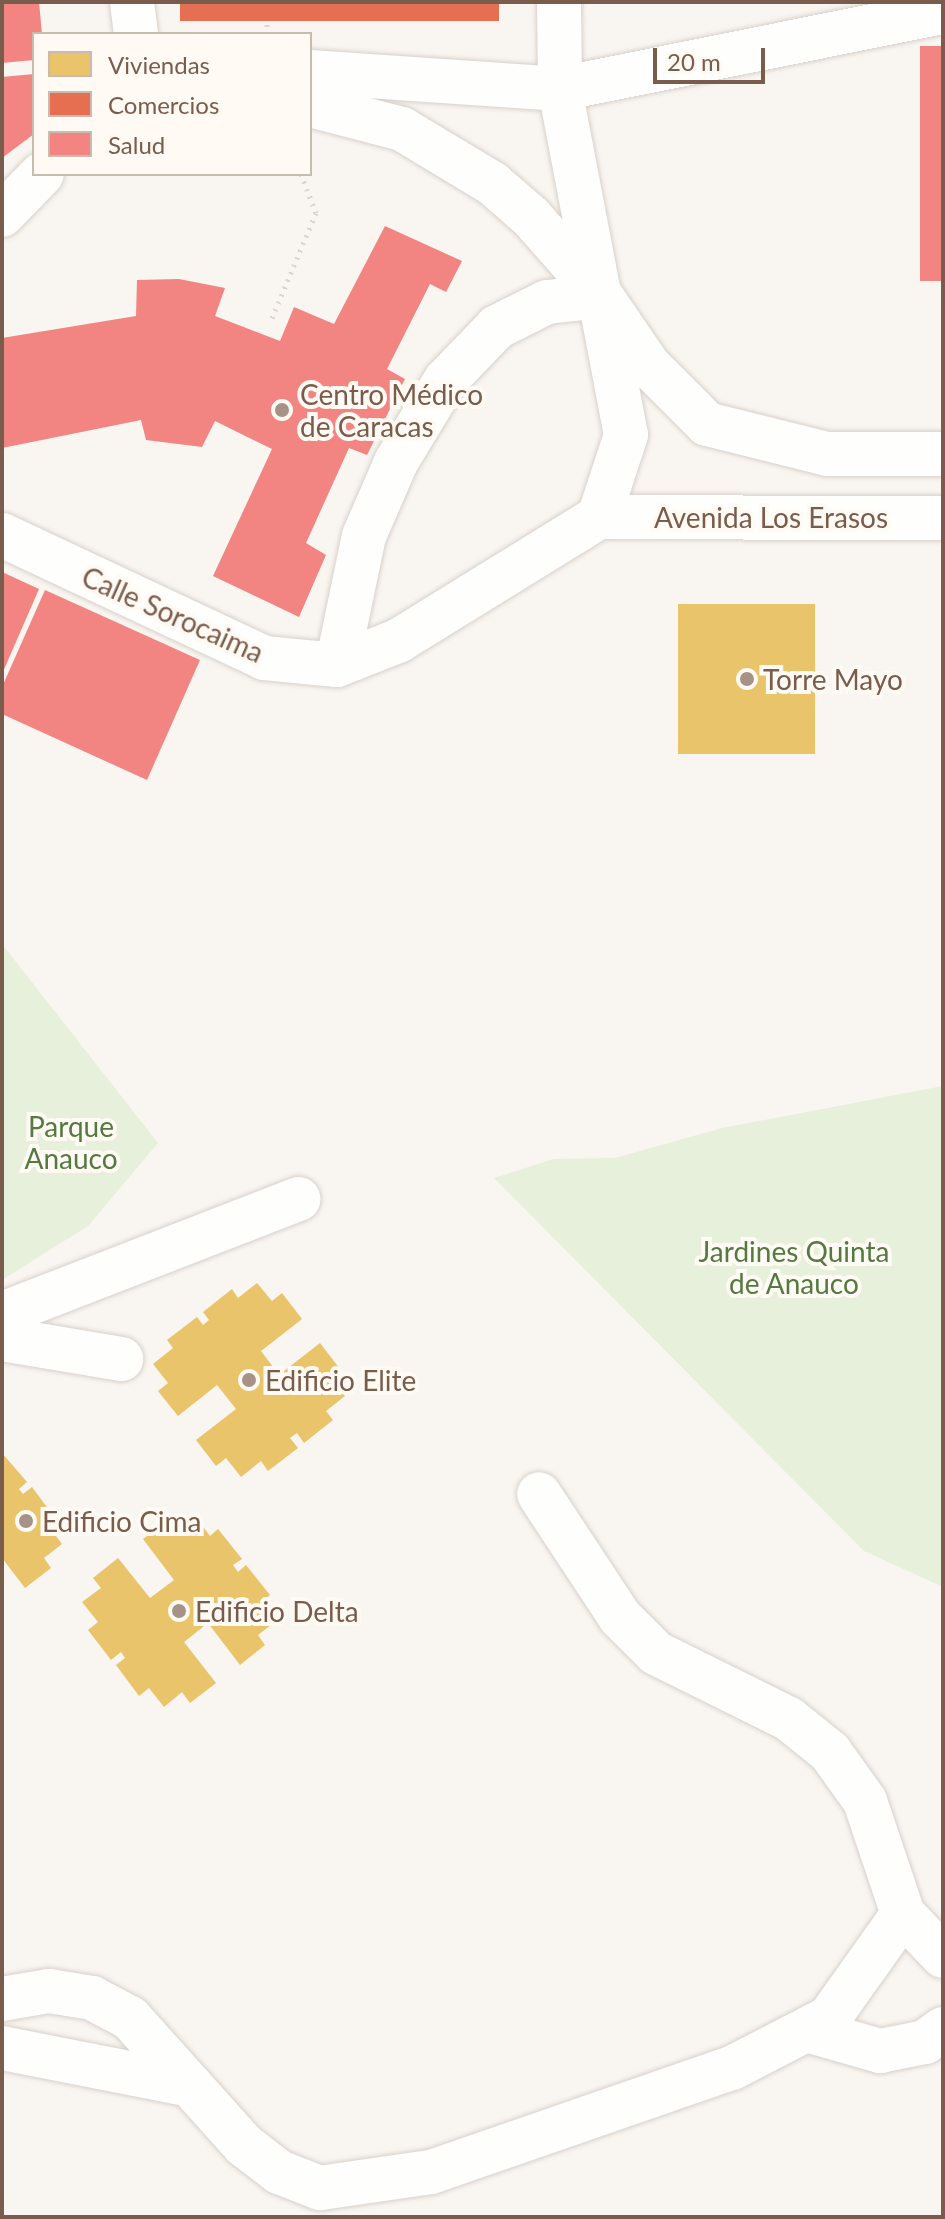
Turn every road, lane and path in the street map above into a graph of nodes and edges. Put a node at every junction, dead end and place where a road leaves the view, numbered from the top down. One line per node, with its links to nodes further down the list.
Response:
1 (115, 2): 6 (street)
2 (132, 2): 7 (street)
3 (559, 2): 10 (street)
4 (943, 12): 10 (street)
5 (267, 20): 8 (path)
6 (115, 32)
7 (136, 32)
8 (267, 32)
9 (312, 72): 10 (street)
10 (560, 89): 15 (street)
11 (312, 106): 15 (street)
12 (40, 176): 14 (street)
13 (302, 176): 16 (path)
14 (2, 215)
15 (601, 296): 17 (street); 18 (street); 23 (street)
16 (272, 318)
17 (943, 454)
18 (599, 517): 19 (street, Avenida Los Erasos); 23 (street, Calle Sorocaima)
19 (943, 518)
20 (2, 535): 22 (street, Calle Sorocaima)
21 (2, 563): 22 (street)
22 (85, 575): 23 (street, Calle Sorocaima)
23 (337, 665)
24 (298, 1199): 25 (street)
25 (2, 1314)
26 (2, 1339): 27 (street)
27 (121, 1359)
28 (539, 1494): 29 (street)
29 (903, 1914): 30 (street); 33 (street)
30 (943, 1956)
31 (2, 1999): 35 (street)
32 (943, 2029): 33 (street)
33 (814, 2032): 35 (street)
34 (2, 2048): 35 (street)
35 (190, 2085)

